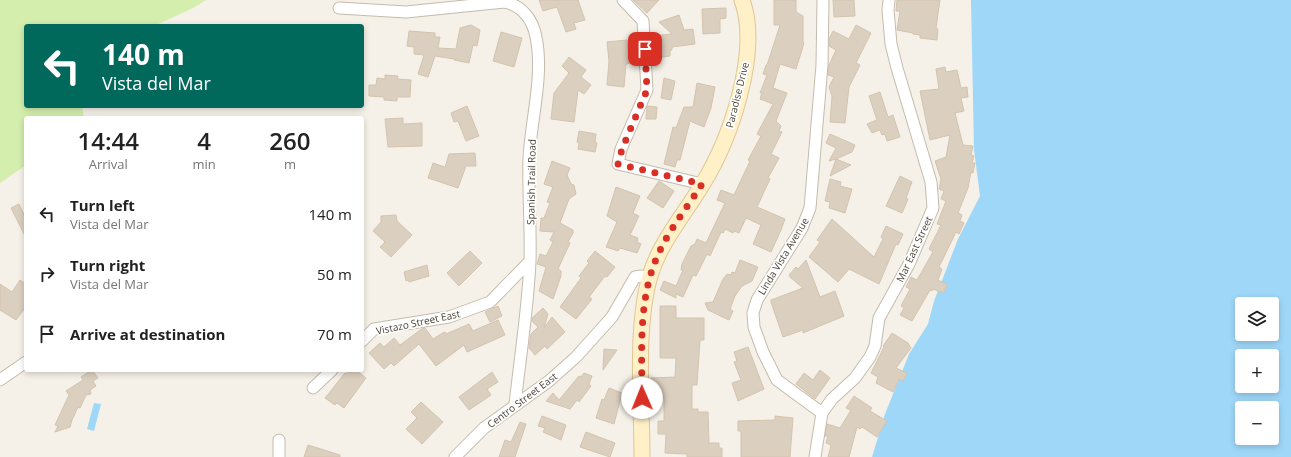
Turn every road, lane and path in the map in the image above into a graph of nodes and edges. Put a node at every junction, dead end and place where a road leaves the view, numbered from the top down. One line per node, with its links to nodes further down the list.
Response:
1 (623, 0): 6 (street)
2 (742, 0): 6 (street, Paradise Drive)
3 (823, 0): 15 (street, Linda Vista Avenue)
4 (889, 0): 15 (street, Mar East Street)
5 (338, 8): 7 (street, Spanish Trail Road)
6 (702, 184): 8 (street, Paradise Drive)
7 (530, 261): 9 (street, Vistazo Street East); 14 (street, Spanish Trail Road)
8 (650, 278): 14 (street, Centro Street East); 19 (street, Paradise Drive)
9 (364, 339)
10 (24, 363): 12 (street)
11 (330, 372): 13 (street)
12 (0, 380)
13 (313, 388)
14 (515, 405): 18 (street, Centro Street East)
15 (822, 413): 20 (street, Mar East Street)
16 (279, 440): 17 (street)
17 (279, 457)
18 (455, 457)
19 (642, 457)
20 (815, 457)

